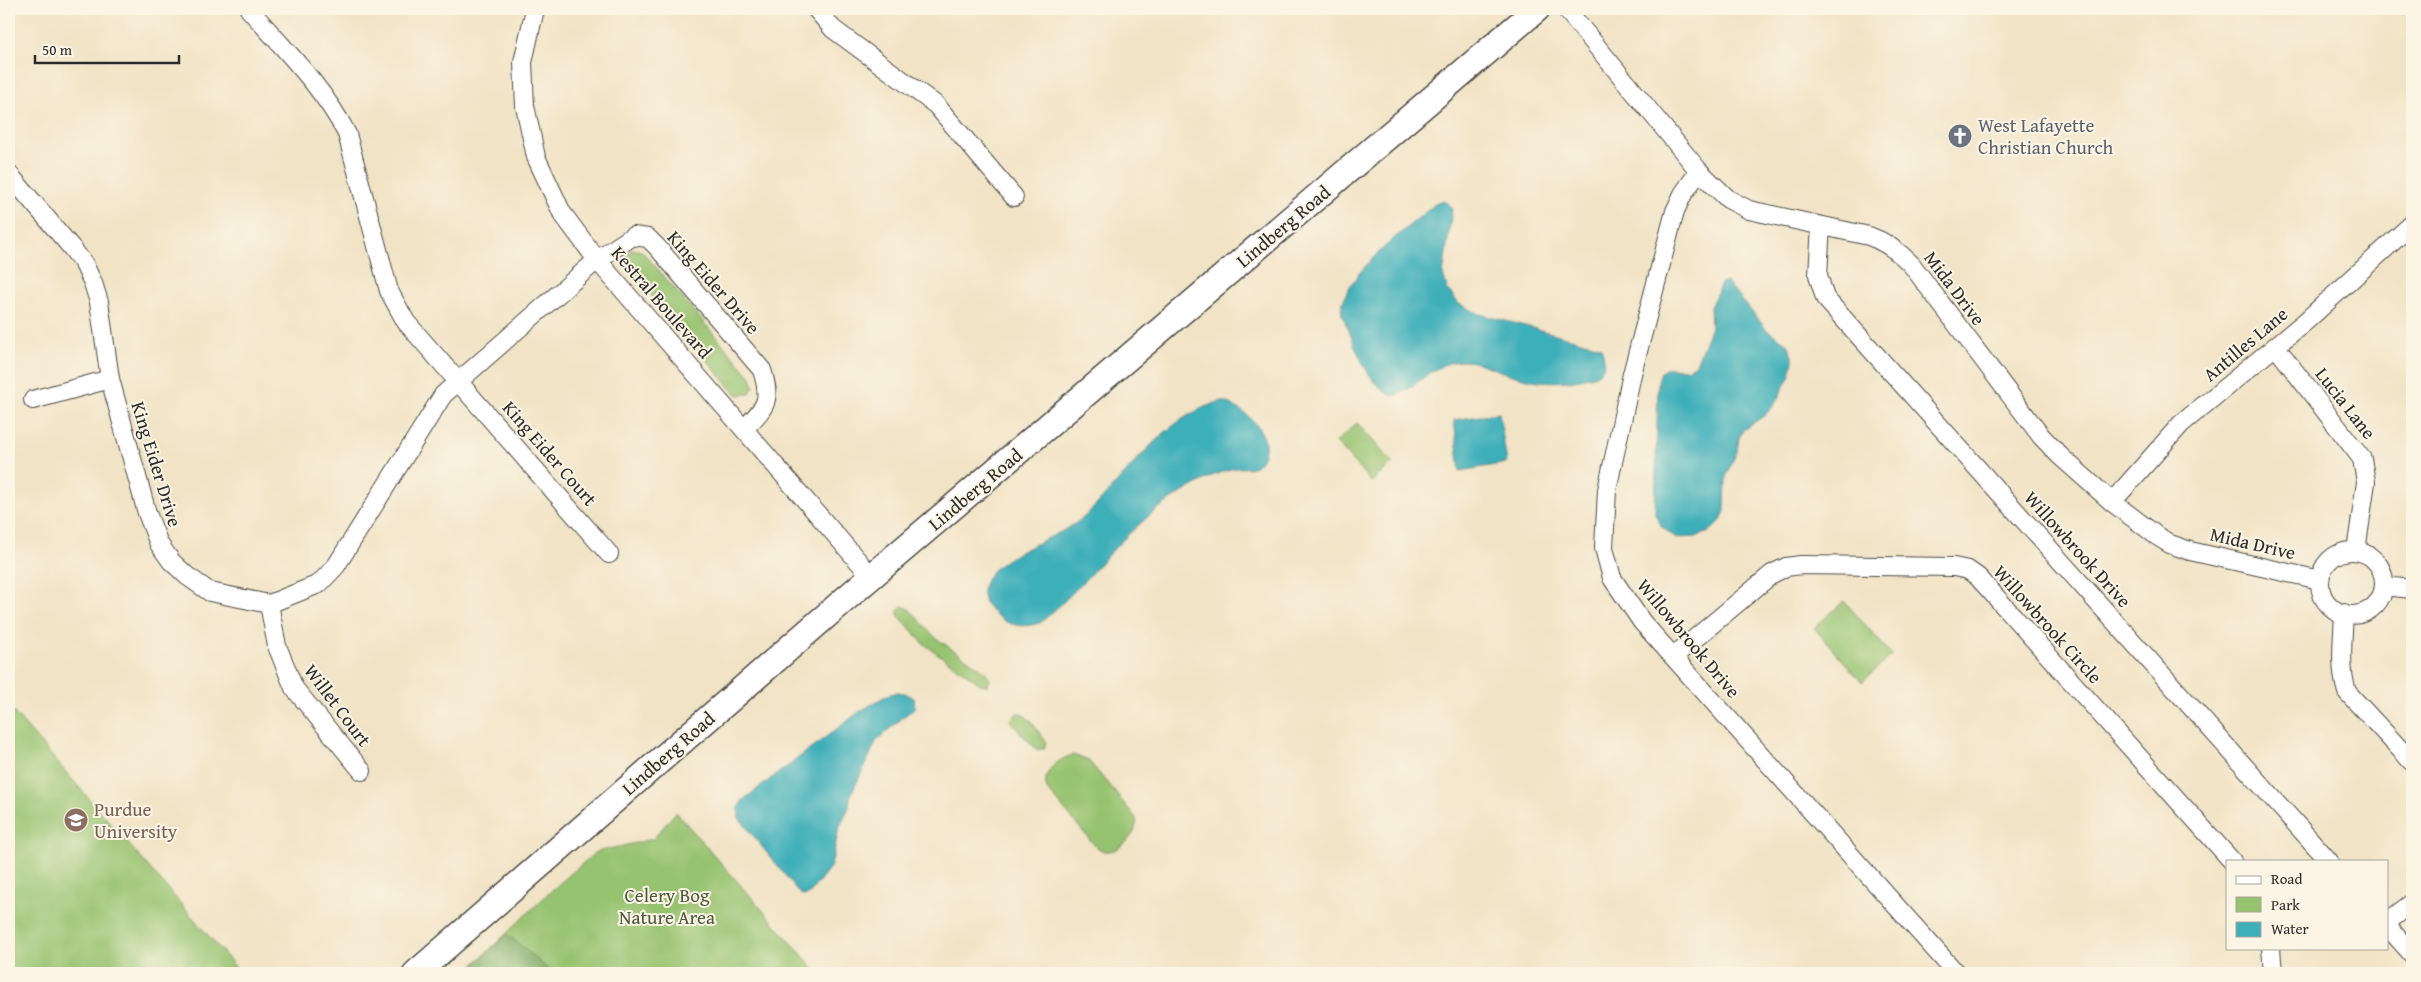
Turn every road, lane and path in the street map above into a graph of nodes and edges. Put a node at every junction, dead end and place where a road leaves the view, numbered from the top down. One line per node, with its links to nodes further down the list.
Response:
1 (249, 9): 14 (street)
2 (536, 9): 11 (street, Kestral Boulevard)
3 (816, 9): 8 (street)
4 (1538, 9): 20 (main road, Lindberg Road)
5 (1566, 9): 6 (street, Mida Drive)
6 (1699, 171): 9 (street, Mida Drive); 26 (street, Willowbrook Drive)
7 (9, 174): 13 (street, King Eider Drive)
8 (1014, 197)
9 (1821, 226): 17 (street, Mida Drive); 30 (street, Willowbrook Drive)
10 (2410, 231): 12 (street, Antilles Lane)
11 (597, 260): 14 (street, King Eider Drive); 16 (street, Kestral Boulevard); 16 (street, King Eider Drive)
12 (2276, 347): 17 (street, Antilles Lane); 18 (street, Lucia Lane)
13 (110, 380): 15 (street); 24 (street, King Eider Drive)
14 (459, 380): 19 (street, King Eider Court); 24 (street, King Eider Drive)
15 (33, 400)
16 (744, 429): 20 (street, Kestral Boulevard)
17 (2112, 502): 21 (street, Mida Drive)
18 (2356, 551): 21 (street); 22 (street)
19 (609, 554)
20 (872, 577): 36 (main road, Lindberg Road)
21 (2320, 580): 25 (street)
22 (2384, 586): 23 (street); 25 (street)
23 (2412, 588)
24 (269, 604): 28 (street, Willet Court)
25 (2344, 613): 27 (street)
26 (1674, 656): 29 (street, Willowbrook Circle); 37 (street, Willowbrook Drive)
27 (2412, 762)
28 (362, 770)
29 (2231, 860)
30 (2328, 860)
31 (2412, 903): 32 (street)
32 (2388, 921)
33 (2388, 927): 35 (street)
34 (2271, 950): 38 (street)
35 (2412, 954)
36 (416, 973)
37 (1956, 973)
38 (2273, 973)

